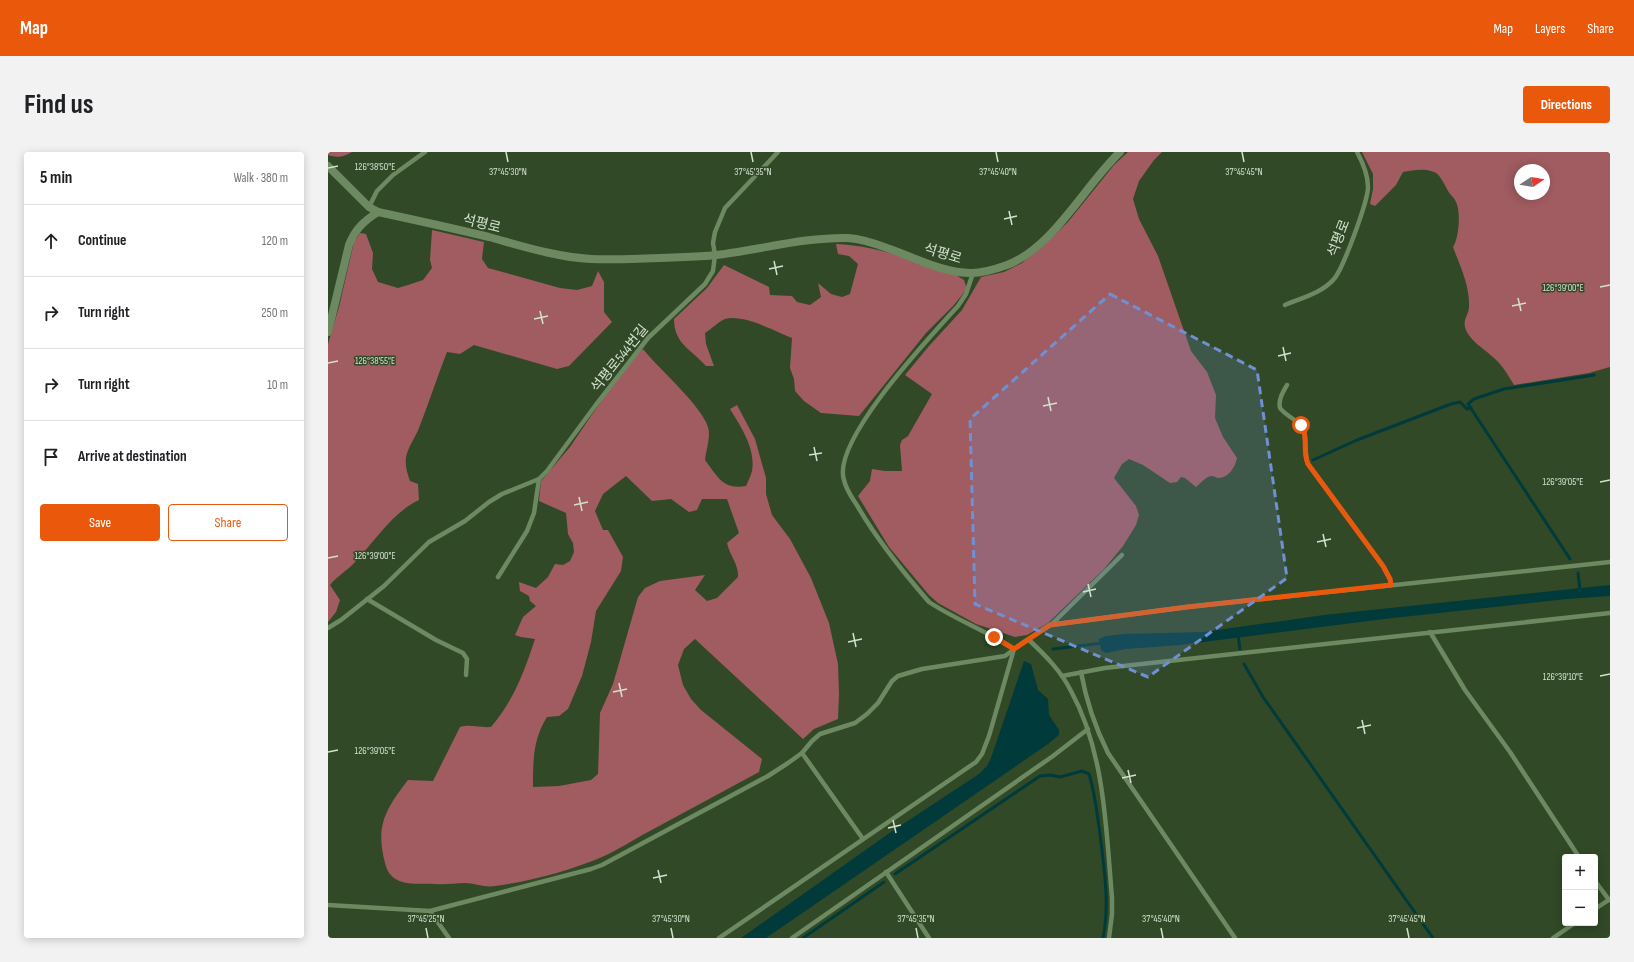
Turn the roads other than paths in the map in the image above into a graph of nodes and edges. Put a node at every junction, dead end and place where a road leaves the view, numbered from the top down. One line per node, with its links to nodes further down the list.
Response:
1 (425, 152): 6 (lane)
2 (778, 152): 8 (lane)
3 (1120, 152): 9 (street, 석평로)
4 (1357, 152): 10 (lane, 석평로)
5 (328, 166): 6 (street, 석평로)
6 (369, 207): 7 (street, 석평로)
7 (378, 212): 8 (street, 석평로); 11 (street)
8 (715, 255): 9 (street, 석평로); 13 (lane, 석평로544번길)
9 (973, 273): 24 (lane)
10 (1285, 305)
11 (328, 332)
12 (1287, 385): 17 (lane)
13 (539, 479): 16 (lane); 18 (lane, 석평로544번길)
14 (1122, 555): 20 (lane)
15 (1610, 562): 17 (lane)
16 (498, 577)
17 (1391, 585): 20 (lane)
18 (367, 599): 21 (lane, 석평로544번길); 26 (lane)
19 (1610, 613): 22 (lane)
20 (1050, 625): 23 (lane)
21 (328, 628)
22 (1430, 632): 25 (lane); 31 (lane)
23 (1029, 640): 24 (lane); 27 (lane)
24 (1014, 649): 29 (lane); 30 (lane)
25 (1081, 672): 27 (lane); 44 (lane)
26 (466, 675)
27 (1062, 676): 28 (lane)
28 (1088, 729): 32 (lane); 43 (lane)
29 (802, 753): 30 (lane); 37 (lane)
30 (863, 839): 40 (lane)
31 (1577, 854)
32 (886, 872): 41 (lane); 42 (lane)
33 (1598, 885): 34 (lane)
34 (1609, 899): 36 (lane)
35 (328, 906): 37 (lane)
36 (1598, 907)
37 (430, 911): 39 (lane)
38 (1571, 926): 45 (lane)
39 (450, 938)
40 (719, 938)
41 (792, 938)
42 (929, 938)
43 (1109, 938)
44 (1235, 938)
45 (1553, 938)

